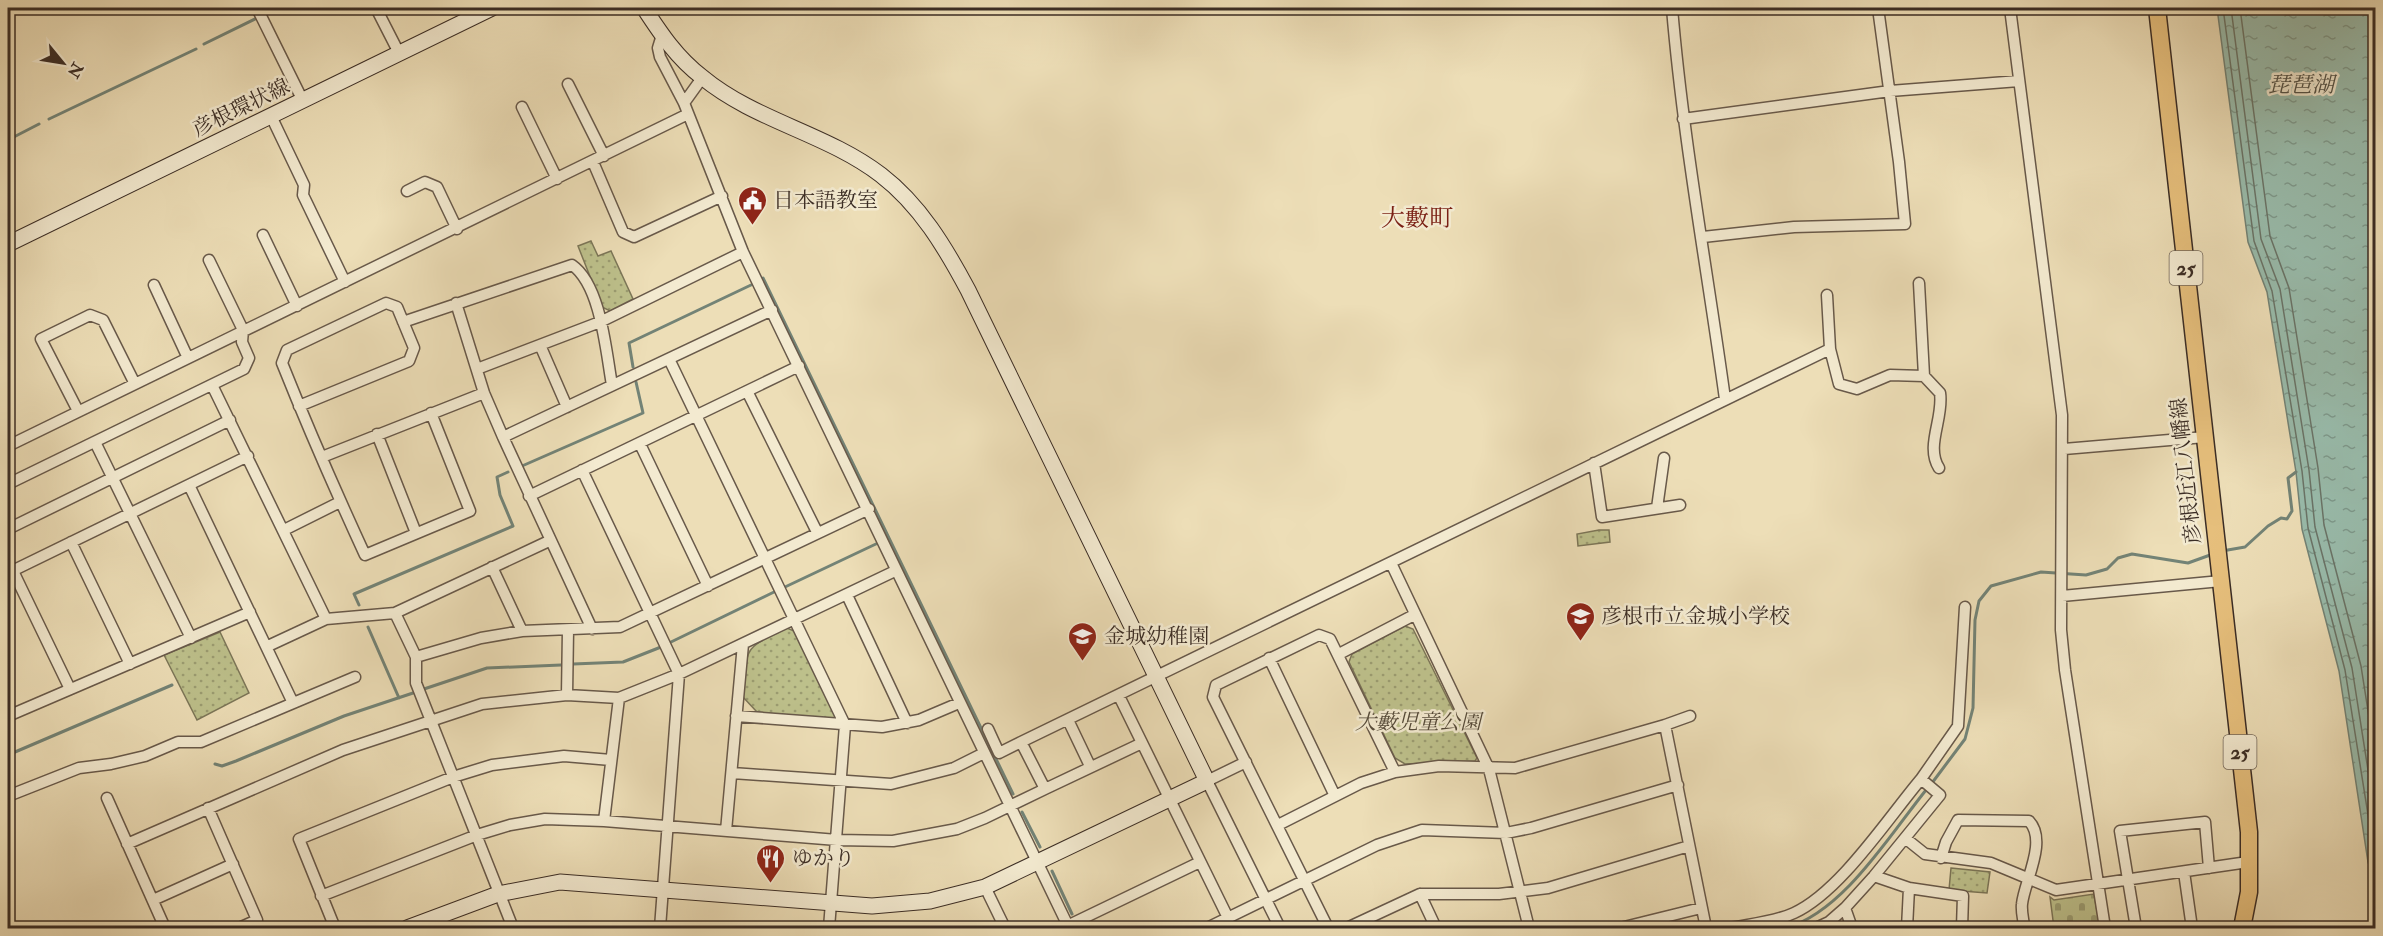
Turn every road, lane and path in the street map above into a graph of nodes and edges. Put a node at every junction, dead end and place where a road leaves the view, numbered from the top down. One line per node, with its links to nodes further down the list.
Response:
1 (257, 8): 15 (street)
2 (376, 8): 10 (street)
3 (492, 8): 10 (street, 彦根環状線)
4 (644, 8): 9 (street)
5 (1672, 8): 20 (street)
6 (1878, 8): 14 (street)
7 (2010, 8): 12 (street)
8 (2157, 8): 63 (main road, 彦根近江八幡線 / 25)
9 (662, 35): 11 (street); 16 (street)
10 (399, 53): 15 (street, 彦根環状線)
11 (702, 78): 16 (street); 116 (street)
12 (2019, 81): 14 (street); 67 (street)
13 (568, 84): 21 (street)
14 (1890, 91): 20 (street); 28 (street)
15 (303, 101): 19 (street, 彦根環状線)
16 (684, 103): 18 (street)
17 (522, 107): 23 (street)
18 (688, 114): 21 (street); 25 (street)
19 (271, 116): 29 (street, 彦根環状線); 32 (street)
20 (1683, 119): 28 (street)
21 (604, 156): 22 (street)
22 (593, 162): 23 (street); 25 (street)
23 (557, 179): 26 (street)
24 (407, 191): 26 (street)
25 (722, 196): 30 (street)
26 (458, 229): 32 (street)
27 (263, 235): 37 (street)
28 (1703, 237): 54 (street)
29 (8, 244)
30 (743, 252): 38 (street); 40 (street)
31 (209, 260): 41 (street)
32 (345, 282): 37 (street)
33 (1919, 283): 48 (street)
34 (154, 285): 44 (street)
35 (1827, 295): 43 (street)
36 (456, 303): 39 (street); 40 (street); 47 (street)
37 (297, 306): 41 (street)
38 (772, 310): 45 (street); 46 (street)
39 (404, 322): 55 (street); 55 (street)
40 (600, 322): 42 (street); 51 (street)
41 (243, 330): 44 (street); 50 (street)
42 (540, 345): 47 (street); 56 (street)
43 (1830, 349): 48 (street); 54 (street)
44 (187, 356): 49 (street)
45 (669, 359): 51 (street); 59 (street)
46 (799, 366): 52 (street); 81 (street)
47 (477, 369): 53 (street)
48 (1924, 376): 72 (street)
49 (134, 382): 57 (street); 57 (street)
50 (212, 385): 60 (street); 64 (street)
51 (612, 385): 56 (street)
52 (747, 391): 59 (street); 85 (street)
53 (484, 393): 58 (street); 62 (street)
54 (1725, 399): 71 (street)
55 (299, 406): 69 (street)
56 (567, 407): 62 (street)
57 (78, 411): 66 (street)
58 (431, 413): 61 (street); 86 (street)
59 (696, 415): 65 (street); 89 (street)
60 (230, 420): 68 (street); 74 (street)
61 (377, 434): 69 (street); 86 (street)
62 (503, 437): 77 (street)
63 (2205, 437): 67 (street); 94 (main road, 彦根近江八幡線 / 25)
64 (95, 442): 74 (street); 75 (street)
65 (640, 444): 73 (street); 95 (street)
66 (8, 446)
67 (2064, 449): 96 (street)
68 (248, 456): 76 (street); 84 (street)
69 (322, 457): 78 (street)
70 (1664, 458): 80 (street)
71 (1594, 463): 80 (street); 90 (street)
72 (1939, 468)
73 (582, 470): 77 (street); 101 (street)
74 (112, 477): 82 (street); 83 (street)
75 (8, 484)
76 (189, 485): 82 (street); 99 (street)
77 (529, 496): 87 (street)
78 (340, 502): 84 (street); 86 (street)
79 (1680, 505): 80 (street)
80 (1657, 508)
81 (868, 509): 85 (street); 92 (street)
82 (130, 514): 88 (street); 108 (street)
83 (8, 529)
84 (284, 530): 103 (street)
85 (817, 532): 89 (street)
86 (416, 533)
87 (549, 541): 91 (street); 105 (street)
88 (71, 542): 93 (street); 114 (street)
89 (765, 558): 95 (street); 104 (street)
90 (1391, 563): 102 (street); 116 (street)
91 (492, 567): 100 (street); 107 (street)
92 (895, 571): 97 (street); 122 (street)
93 (10, 572): 118 (street)
94 (2221, 578): 96 (street); 166 (main road, 彦根近江八幡線 / 25)
95 (708, 586): 101 (street)
96 (2062, 593): 175 (street)
97 (846, 595): 104 (street); 129 (street)
98 (1965, 607): 143 (street)
99 (250, 612): 108 (street); 110 (street)
100 (395, 613): 103 (street); 112 (street)
101 (651, 613): 105 (street); 115 (street)
102 (1414, 615): 111 (street); 139 (street)
103 (326, 619): 110 (street)
104 (794, 620): 109 (street); 130 (street)
105 (591, 628): 106 (street)
106 (568, 630): 107 (street); 119 (street)
107 (522, 631): 112 (street)
108 (191, 638): 114 (street)
109 (743, 645): 115 (street); 125 (street)
110 (268, 646): 123 (street)
111 (1339, 654): 113 (street); 140 (street)
112 (416, 657): 127 (street)
113 (1269, 658): 137 (street); 148 (street)
114 (130, 664): 118 (street)
115 (679, 674): 121 (street); 156 (street)
116 (1156, 676): 120 (street); 144 (street)
117 (355, 677): 123 (street)
118 (70, 689): 124 (street)
119 (567, 695): 121 (street); 127 (street)
120 (1119, 696): 128 (street); 134 (street)
121 (619, 698): 136 (street)
122 (959, 703): 129 (street); 135 (street)
123 (293, 704): 149 (street)
124 (8, 714)
125 (736, 716): 130 (street); 141 (street)
126 (1690, 716): 131 (street)
127 (430, 720): 142 (street); 153 (street)
128 (1068, 720): 133 (street); 138 (street)
129 (907, 723): 130 (street)
130 (845, 724): 145 (street)
131 (1665, 725): 139 (street); 146 (street)
132 (988, 729): 133 (street)
133 (1021, 742): 147 (street)
134 (1142, 743): 138 (street); 151 (street)
135 (984, 753): 145 (street); 152 (street)
136 (611, 760): 142 (street); 154 (street)
137 (1246, 762): 144 (street); 155 (street)
138 (1090, 766): 147 (street)
139 (1489, 769): 140 (street); 158 (street)
140 (1395, 772): 148 (street)
141 (732, 773): 145 (street); 157 (street)
142 (453, 777): 159 (street); 182 (street)
143 (1921, 779): 160 (street); 206 (street)
144 (1207, 781): 151 (street); 184 (street)
145 (842, 782): 161 (street)
146 (1677, 785): 158 (street); 163 (street)
147 (1045, 789): 152 (street)
148 (1335, 796): 155 (street)
149 (10, 798)
150 (107, 798): 162 (street)
151 (1170, 799): 165 (street); 167 (street)
152 (1010, 806): 161 (street); 167 (street)
153 (208, 808): 162 (street); 168 (street)
154 (604, 821): 156 (street); 159 (street)
155 (1278, 825): 174 (street)
156 (669, 827): 157 (street); 178 (street)
157 (726, 831): 161 (street)
158 (1506, 833): 174 (street); 179 (street)
159 (477, 835): 180 (street); 182 (street)
160 (1905, 838): 164 (street); 171 (street)
161 (837, 840): 185 (street)
162 (127, 843): 183 (street)
163 (1689, 846): 179 (street); 186 (street)
164 (1941, 858): 172 (street); 172 (street)
165 (1200, 862): 188 (street); 189 (street)
166 (2248, 862): 169 (street); 215 (main road, 彦根近江八幡線 / 25)
167 (1038, 863): 176 (street); 189 (street)
168 (233, 864): 183 (street); 191 (street)
169 (2209, 868): 170 (street); 173 (street)
170 (2184, 872): 173 (street); 214 (street)
171 (1874, 876): 177 (street); 187 (street)
172 (2029, 879): 175 (street); 211 (street)
173 (2128, 880): 175 (street); 213 (street)
174 (1304, 881): 184 (street); 200 (street)
175 (2098, 885): 212 (street)
176 (985, 887): 185 (street); 197 (street)
177 (1909, 888): 209 (street); 210 (street)
178 (663, 890): 180 (street); 185 (street); 195 (street)
179 (1520, 892): 181 (street); 203 (street)
180 (498, 894): 193 (street); 194 (street)
181 (1420, 894): 201 (street); 202 (street)
182 (321, 896): 192 (street)
183 (153, 900): 190 (street)
184 (1267, 900): 188 (street); 199 (street)
185 (832, 904): 196 (street)
186 (1701, 908): 204 (street); 205 (street)
187 (1845, 908): 207 (street); 208 (street)
188 (1231, 923): 198 (street)
189 (1068, 927)
190 (165, 928)
191 (239, 928)
192 (335, 928)
193 (407, 928)
194 (513, 928)
195 (660, 928)
196 (829, 928)
197 (1005, 928)
198 (1207, 928)
199 (1280, 928)
200 (1328, 928)
201 (1347, 928)
202 (1436, 928)
203 (1529, 928)
204 (1620, 928)
205 (1706, 928)
206 (1730, 928)
207 (1816, 928)
208 (1852, 928)
209 (1907, 928)
210 (1962, 928)
211 (2024, 928)
212 (2105, 928)
213 (2136, 928)
214 (2192, 928)
215 (2242, 928)

